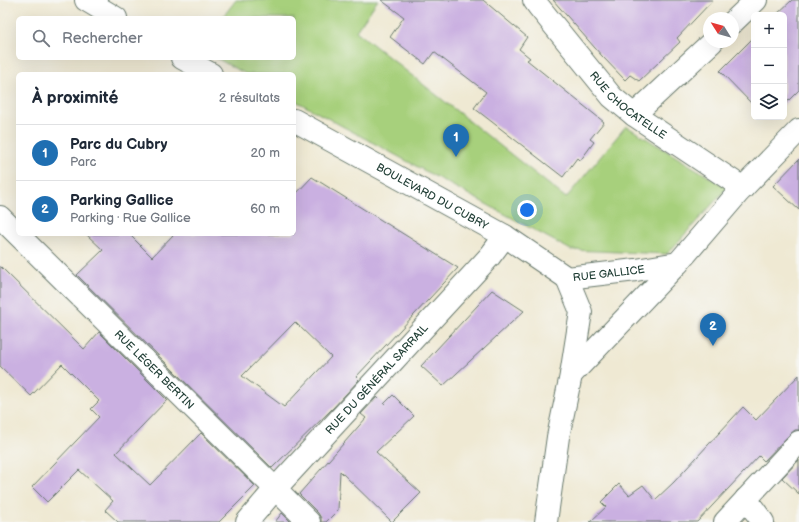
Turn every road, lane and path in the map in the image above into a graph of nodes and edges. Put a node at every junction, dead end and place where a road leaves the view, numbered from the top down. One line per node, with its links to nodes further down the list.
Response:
1 (86, 0): 4 (street)
2 (534, 0): 9 (street, RUE CHOCATELLE)
3 (756, 0): 5 (street)
4 (113, 16)
5 (739, 16)
6 (706, 48): 9 (street)
7 (186, 60): 8 (street)
8 (207, 72)
9 (634, 115): 12 (street, RUE CHOCATELLE)
10 (296, 121): 16 (street, BOULEVARD DU CUBRY)
11 (799, 130): 12 (street, RUE GALLICE)
12 (743, 188): 17 (street, RUE GALLICE)
13 (0, 217): 14 (street, RUE LÉGER BERTIN)
14 (16, 233)
15 (19, 236): 21 (street, RUE LÉGER BERTIN)
16 (505, 236): 18 (street, BOULEVARD DU CUBRY); 21 (street, RUE DU GÉNÉRAL SARRAIL)
17 (678, 263): 18 (street, RUE GALLICE); 19 (street, RUE GALLICE)
18 (567, 278): 19 (street, RUE GALLICE)
19 (571, 375): 25 (street, RUE GALLICE)
20 (799, 442): 22 (street)
21 (275, 489): 23 (street, RUE DU GÉNÉRAL SARRAIL); 24 (street, RUE LÉGER BERTIN)
22 (746, 499): 26 (street); 27 (street)
23 (247, 522)
24 (309, 522)
25 (546, 522)
26 (725, 522)
27 (763, 522)

